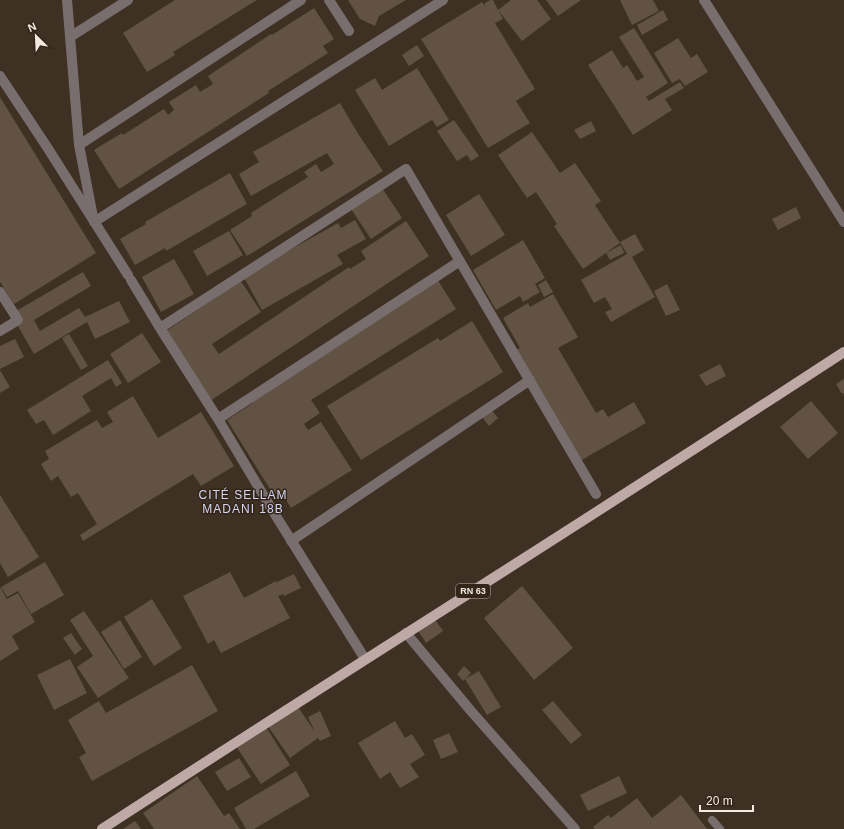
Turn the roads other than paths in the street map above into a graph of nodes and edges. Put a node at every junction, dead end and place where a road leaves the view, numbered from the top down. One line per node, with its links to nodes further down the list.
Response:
1 (67, 0): 8 (street)
2 (128, 0): 8 (street)
3 (301, 0): 10 (street)
4 (329, 0): 7 (street)
5 (443, 0): 11 (street)
6 (704, 0): 12 (street)
7 (349, 31)
8 (70, 37): 10 (street)
9 (0, 76): 11 (street)
10 (79, 145): 11 (street)
11 (94, 222): 15 (street)
12 (844, 222)
13 (460, 260): 15 (street); 18 (street); 19 (street)
14 (0, 292): 16 (street)
15 (160, 328): 19 (street)
16 (0, 331)
17 (844, 352): 22 (main road, RN 63)
18 (530, 380): 20 (street); 21 (street)
19 (218, 419): 21 (street)
20 (596, 494)
21 (291, 541): 23 (street)
22 (406, 634): 23 (main road, RN 63); 26 (street)
23 (366, 660): 25 (main road, RN 63)
24 (712, 820): 27 (lane)
25 (102, 829)
26 (575, 829)
27 (720, 829)

